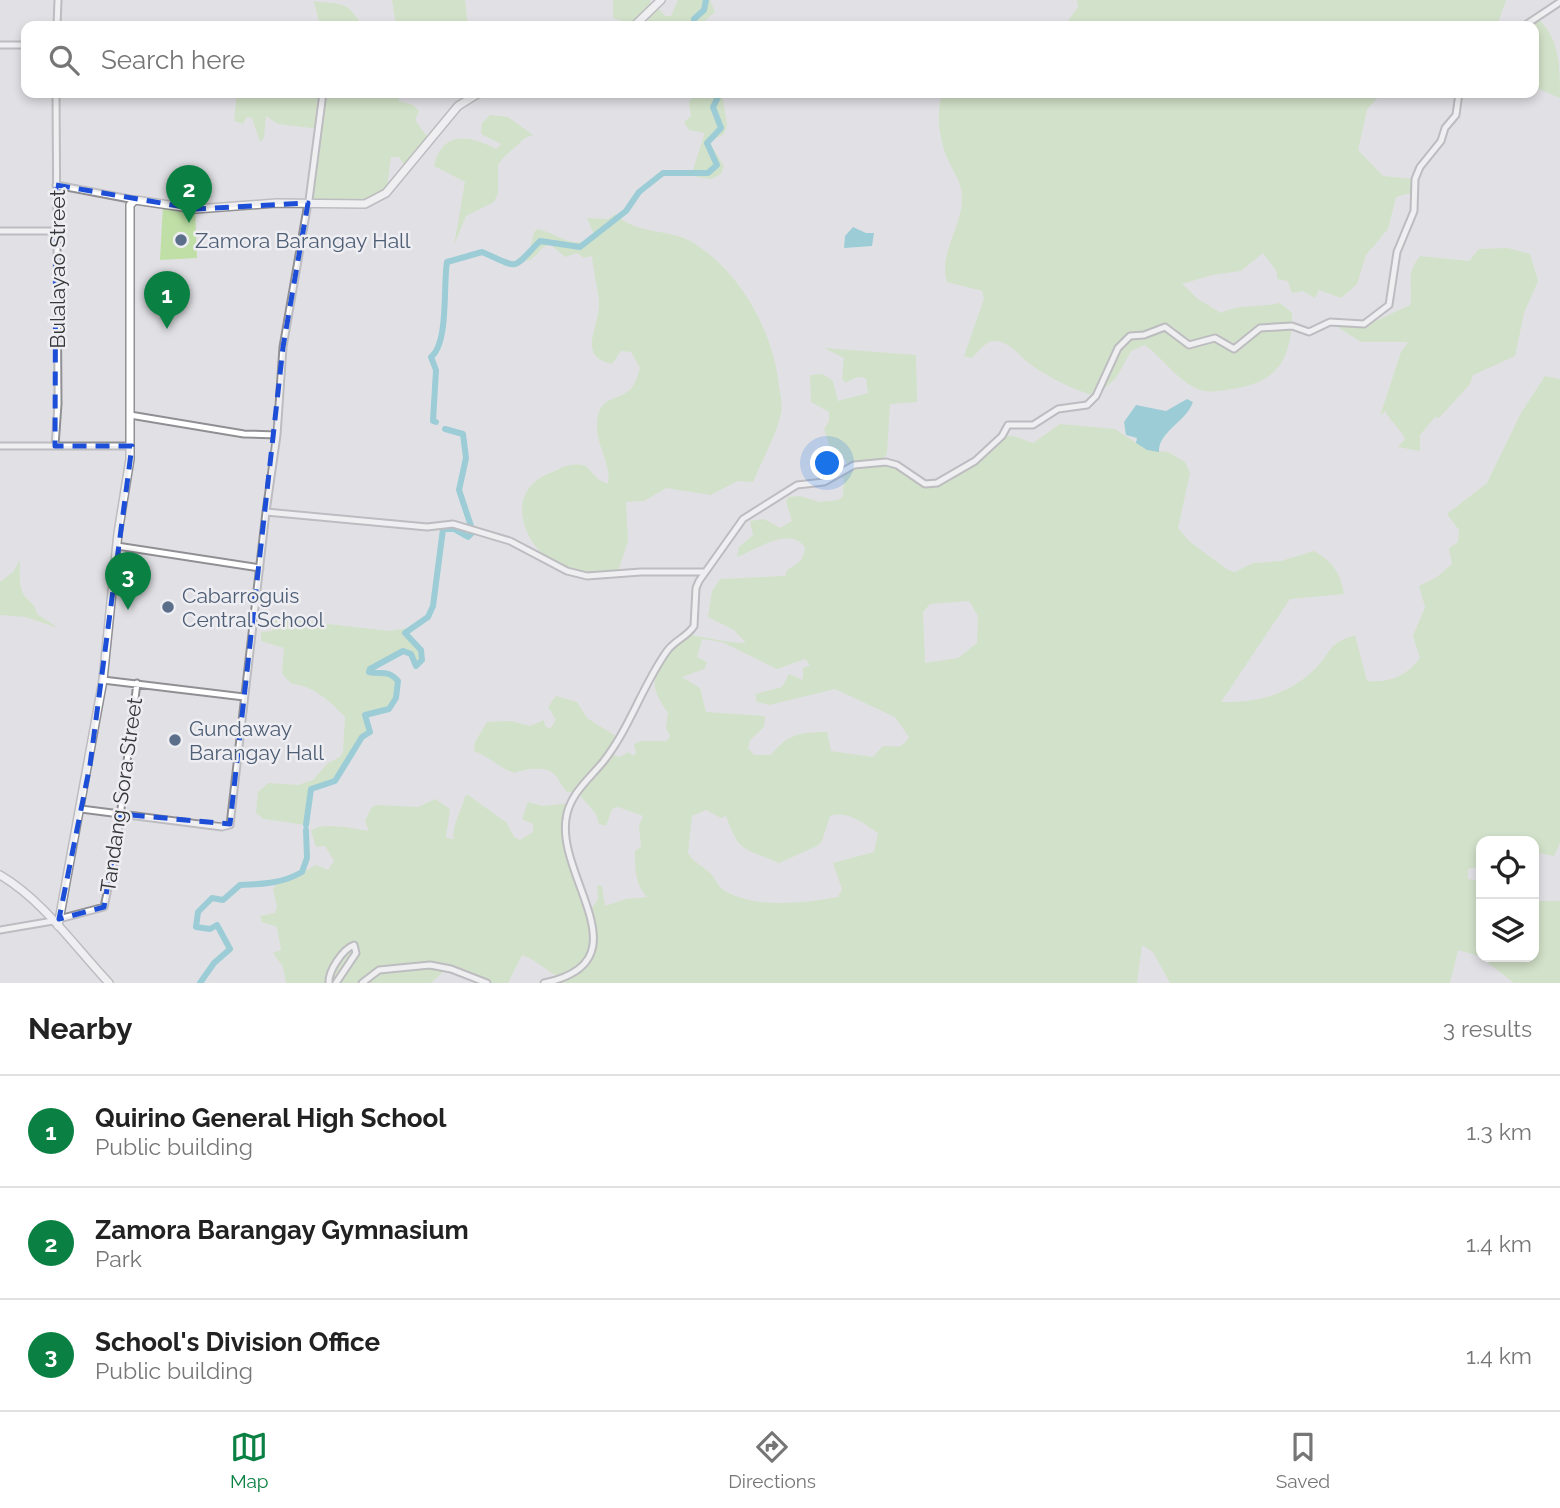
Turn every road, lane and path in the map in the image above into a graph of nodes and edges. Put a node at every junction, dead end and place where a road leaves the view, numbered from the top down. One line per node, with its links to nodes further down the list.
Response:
1 (58, 0): 4 (street)
2 (661, 0): 5 (main road)
3 (1560, 2): 6 (street)
4 (57, 21)
5 (639, 21)
6 (1532, 21)
7 (0, 46): 8 (street)
8 (21, 46)
9 (56, 98): 13 (street, Bulalayao Street)
10 (322, 98): 15 (street)
11 (471, 98): 15 (main road)
12 (1458, 98): 26 (street)
13 (57, 185): 14 (street); 17 (street, Bulalayao Street)
14 (135, 200): 15 (main road); 18 (main road)
15 (309, 201): 19 (street)
16 (0, 231): 17 (street)
17 (57, 231): 21 (street, Bulalayao Street)
18 (130, 415): 19 (street); 22 (main road)
19 (277, 435): 23 (street)
20 (0, 446): 21 (street)
21 (55, 446): 22 (street)
22 (130, 446): 24 (main road)
23 (266, 512): 25 (street); 26 (street)
24 (117, 546): 25 (street); 27 (main road)
25 (260, 568): 29 (street)
26 (706, 572): 40 (street)
27 (103, 680): 28 (street); 30 (main road)
28 (137, 683): 29 (street); 31 (street, Tandang Sora Street)
29 (244, 697): 31 (street)
30 (81, 809): 31 (street); 33 (main road)
31 (120, 814): 33 (street, Tandang Sora Street)
32 (0, 875): 33 (main road)
33 (56, 920): 34 (street); 35 (main road)
34 (0, 930)
35 (109, 983)
36 (329, 983): 37 (street)
37 (336, 983)
38 (362, 983): 39 (street)
39 (487, 983)
40 (544, 983)

